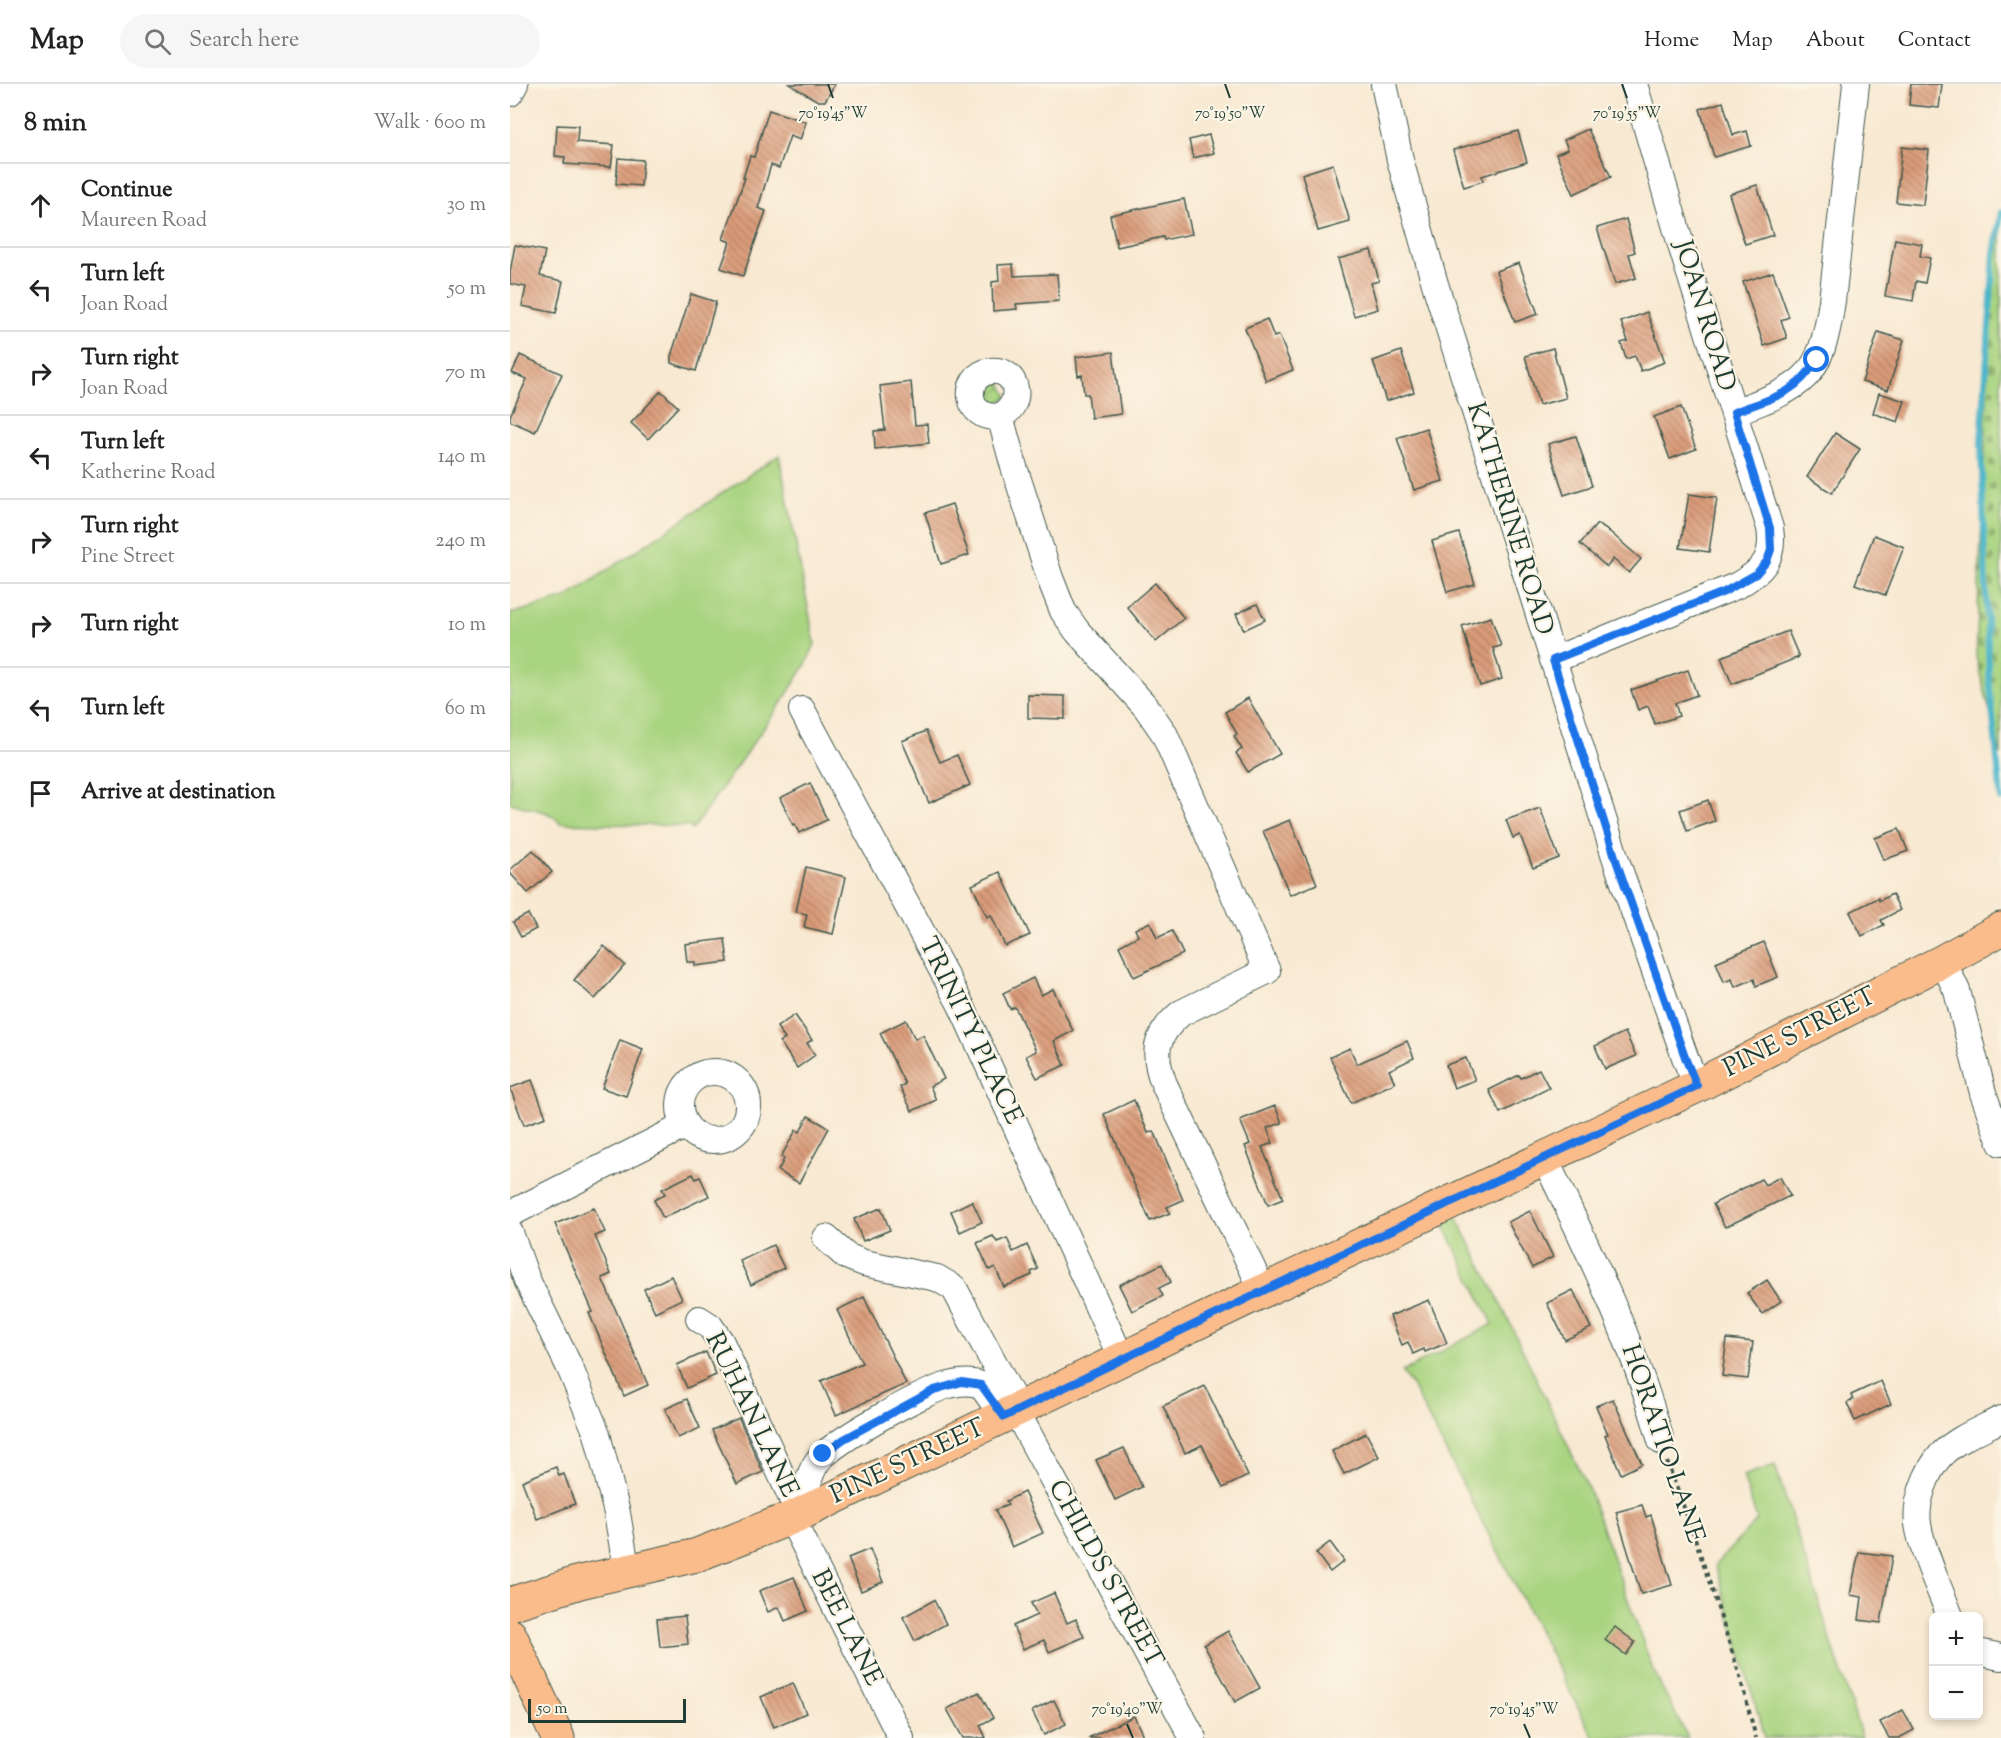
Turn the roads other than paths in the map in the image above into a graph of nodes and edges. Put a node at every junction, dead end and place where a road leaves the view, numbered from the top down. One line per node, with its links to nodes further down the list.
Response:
1 (515, 84): 5 (street)
2 (1384, 84): 8 (street, KATHERINE ROAD)
3 (1634, 84): 6 (street, JOAN ROAD)
4 (1856, 84): 6 (street)
5 (510, 93)
6 (1734, 412): 8 (street, JOAN ROAD)
7 (1000, 416): 19 (street)
8 (1553, 660): 12 (street, KATHERINE ROAD)
9 (802, 710): 21 (street, TRINITY PLACE)
10 (2001, 929): 11 (main road, PINE STREET)
11 (1943, 961): 12 (main road, PINE STREET); 14 (street)
12 (1697, 1086): 15 (main road, PINE STREET)
13 (686, 1125): 16 (street)
14 (2001, 1143)
15 (1545, 1159): 19 (main road, PINE STREET); 24 (street, HORATIO LANE)
16 (510, 1214)
17 (510, 1233): 26 (street)
18 (826, 1238): 22 (street)
19 (1263, 1291): 21 (main road, PINE STREET)
20 (699, 1319): 25 (street, RUHAN LANE)
21 (1122, 1360): 22 (main road, PINE STREET)
22 (1013, 1413): 25 (main road, PINE STREET); 25 (street); 34 (street, CHILDS STREET)
23 (2001, 1419): 28 (street)
24 (1661, 1441)
25 (799, 1514): 26 (main road, PINE STREET); 33 (street, BEE LANE)
26 (627, 1572): 27 (main road, PINE STREET)
27 (510, 1604)
28 (1948, 1612)
29 (510, 1635): 32 (main road)
30 (1983, 1653): 31 (street)
31 (2001, 1657)
32 (558, 1738)
33 (901, 1738)
34 (1193, 1738)

